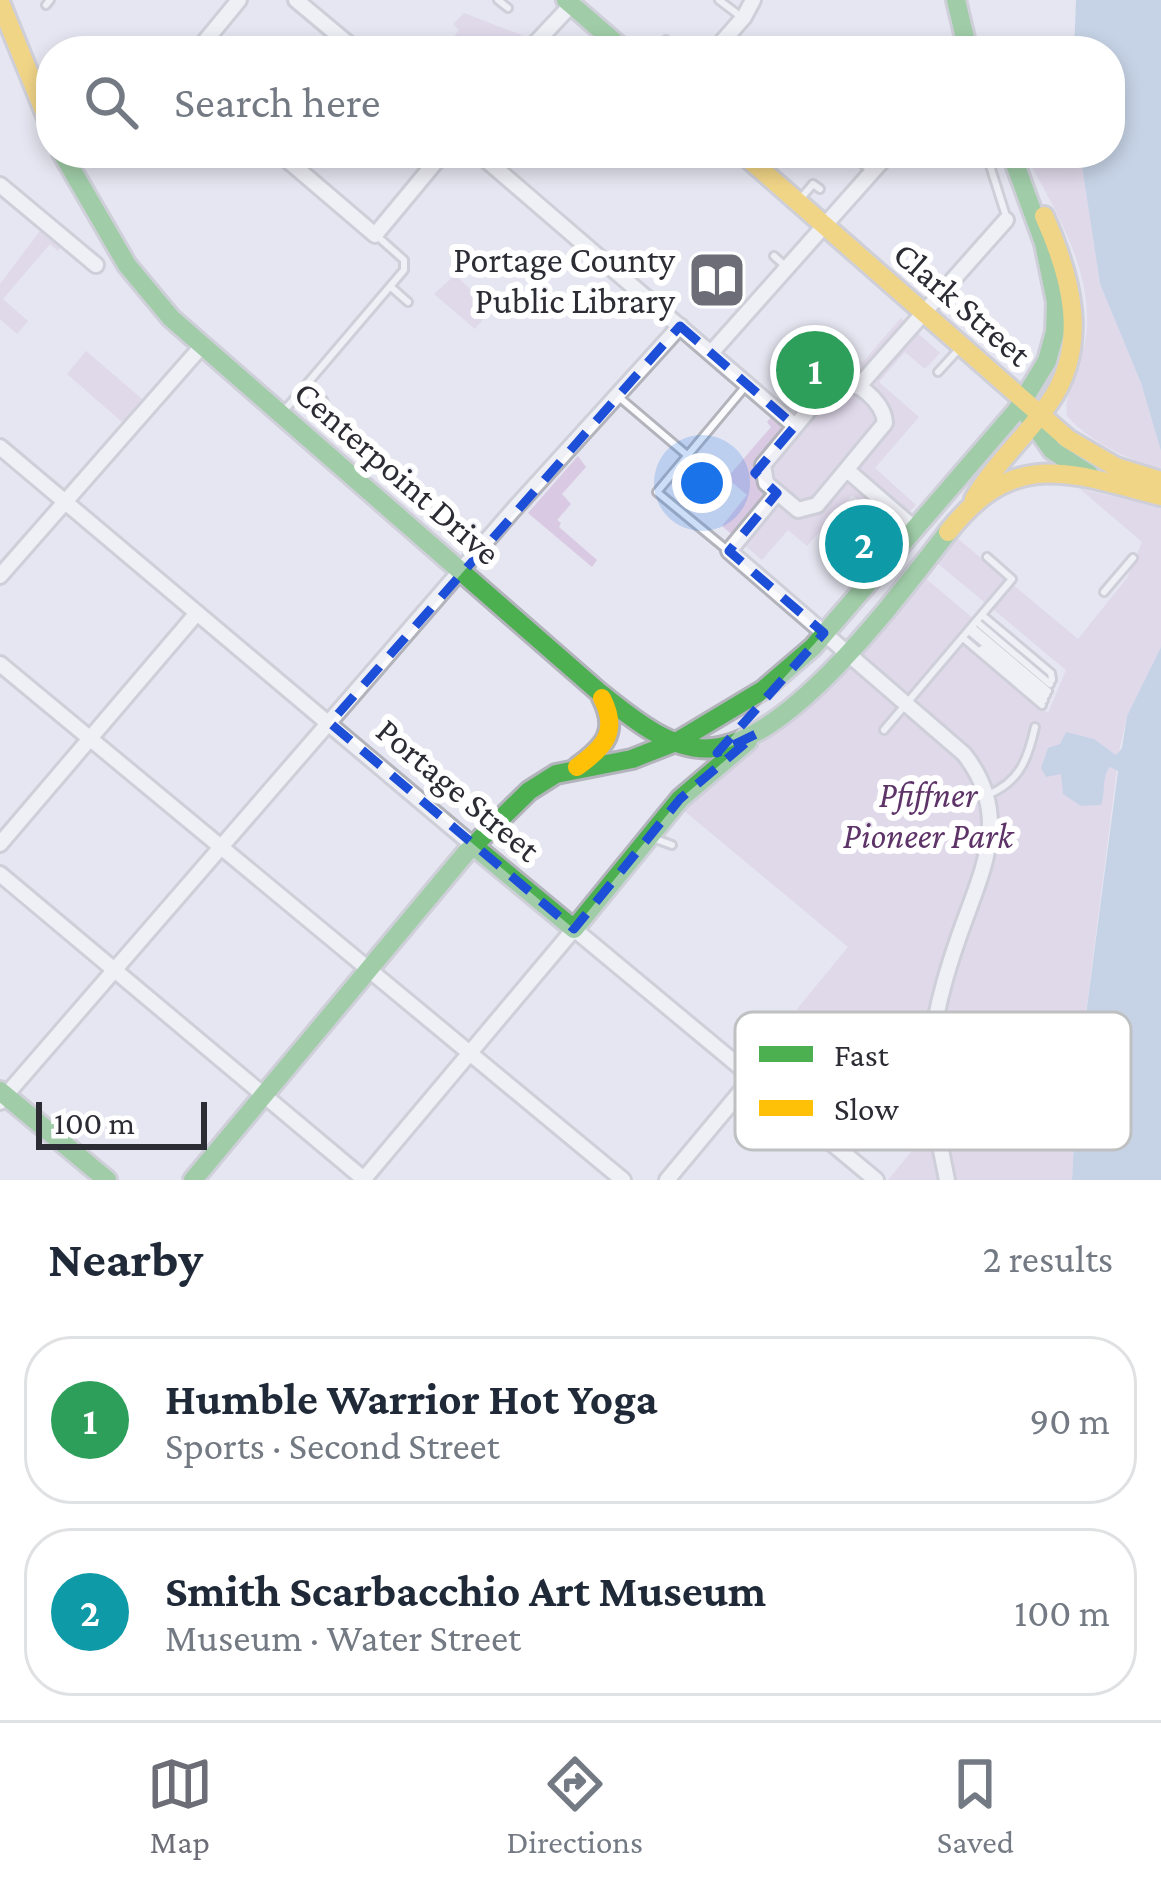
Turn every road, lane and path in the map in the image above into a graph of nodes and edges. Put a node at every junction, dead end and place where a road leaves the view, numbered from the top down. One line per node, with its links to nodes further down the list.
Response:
1 (239, 0): 11 (street)
2 (296, 0): 12 (street)
3 (498, 0): 9 (lane)
4 (719, 0): 10 (lane)
5 (753, 0): 10 (street)
6 (956, 0): 16 (street)
7 (571, 2): 13 (street); 14 (street)
8 (1, 6): 17 (street)
9 (508, 8)
10 (744, 17): 15 (street)
11 (209, 36)
12 (339, 36)
13 (541, 36)
14 (608, 36)
15 (722, 36)
16 (963, 36)
17 (36, 91)
18 (70, 168): 42 (street, Centerpoint Drive)
19 (297, 168): 34 (street)
20 (431, 168): 34 (street)
21 (496, 168): 41 (street)
22 (868, 168): 28 (lane)
23 (876, 168): 28 (street)
24 (990, 168): 32 (lane)
25 (1017, 168): 49 (street)
26 (1019, 168): 52 (street)
27 (761, 170): 31 (street, Clark Street)
28 (873, 172): 33 (street)
29 (0, 185): 36 (street)
30 (820, 190): 31 (lane)
31 (797, 202): 33 (street, Clark Street)
32 (1006, 220): 40 (street)
33 (824, 226): 37 (street); 40 (street, Clark Street)
34 (375, 235): 38 (lane)
35 (773, 256): 37 (lane)
36 (96, 265)
37 (785, 275): 44 (street)
38 (391, 287): 39 (lane); 51 (lane)
39 (408, 302)
40 (922, 311): 43 (street, Clark Street); 47 (street)
41 (680, 326): 44 (street); 48 (street)
42 (201, 346): 51 (street, Centerpoint Drive); 62 (street)
43 (962, 346): 45 (lane); 49 (street, Clark Street)
44 (711, 353): 46 (street)
45 (938, 372)
46 (748, 385): 53 (street); 55 (lane)
47 (858, 387): 53 (street); 57 (street)
48 (618, 395): 55 (lane); 67 (street)
49 (1025, 399): 52 (street, Clark Street); 63 (street)
50 (323, 400): 56 (lane)
51 (281, 415): 67 (street, Centerpoint Drive)
52 (1035, 419): 58 (street); 59 (street, Clark Street); 61 (street)
53 (795, 426): 60 (street)
54 (0, 447): 62 (street, Portage Street)
55 (687, 455): 64 (lane)
56 (379, 456)
57 (847, 470): 60 (street); 63 (street)
58 (1108, 483): 59 (street); 61 (street)
59 (1157, 487)
60 (777, 493): 64 (street)
61 (974, 499): 73 (street)
62 (65, 500): 68 (street); 70 (street, Portage Street)
63 (914, 528): 72 (street)
64 (729, 551): 72 (street)
65 (987, 557): 71 (lane)
66 (1133, 558): 69 (lane)
67 (462, 570): 75 (street, Centerpoint Drive); 78 (street)
68 (0, 576)
69 (1105, 592)
70 (197, 613): 78 (street, Portage Street); 82 (street)
71 (973, 627): 76 (lane); 76 (lane); 76 (lane); 77 (lane)
72 (824, 633): 73 (street); 83 (street)
73 (846, 652): 77 (street); 81 (street)
74 (0, 664): 82 (street)
75 (599, 692): 83 (street, Centerpoint Drive); 84 (street)
76 (1047, 692)
77 (908, 704): 80 (lane); 85 (street)
78 (329, 723): 89 (street, Portage Street); 90 (street)
79 (1035, 727): 85 (lane)
80 (884, 730)
81 (756, 734): 83 (street, Centerpoint Drive); 86 (street)
82 (90, 739): 87 (street); 90 (street)
83 (678, 741): 84 (street)
84 (577, 767): 89 (street)
85 (987, 795): 95 (street)
86 (648, 837): 88 (lane); 92 (street)
87 (0, 844)
88 (672, 845)
89 (475, 847): 92 (street, Portage Street); 94 (street)
90 (220, 848): 93 (street); 94 (street)
91 (0, 874): 93 (street)
92 (574, 929): 96 (street); 97 (street, Portage Street)
93 (115, 971): 98 (street); 99 (street)
94 (370, 972): 96 (street); 99 (street)
95 (939, 1012)
96 (468, 1053): 105 (street); 106 (street)
97 (735, 1064)
98 (2, 1096): 103 (street)
99 (265, 1096): 104 (street); 105 (street)
100 (735, 1098): 107 (street)
101 (840, 1150): 108 (street, Portage Street)
102 (941, 1150): 109 (street)
103 (106, 1180)
104 (193, 1180)
105 (364, 1180)
106 (622, 1180)
107 (667, 1180)
108 (876, 1180)
109 (946, 1180)

